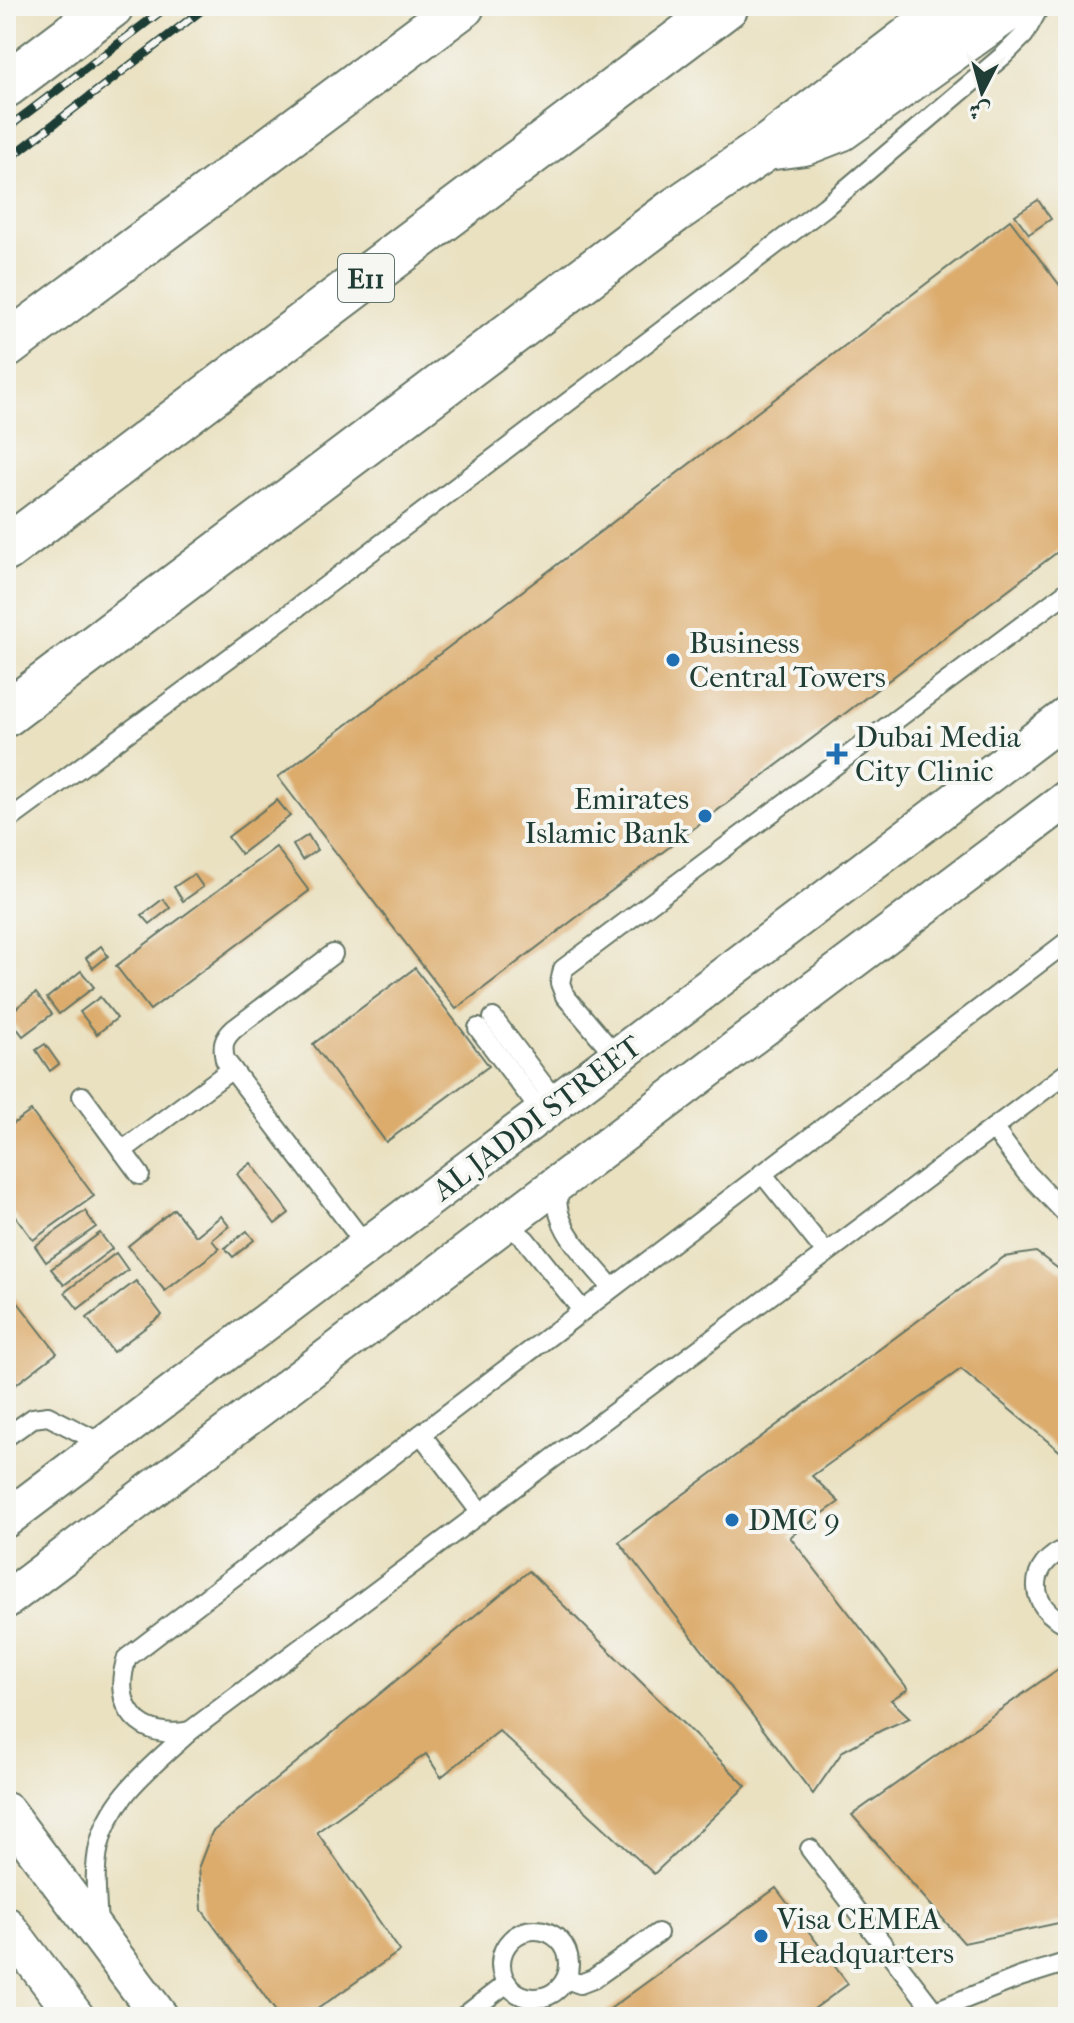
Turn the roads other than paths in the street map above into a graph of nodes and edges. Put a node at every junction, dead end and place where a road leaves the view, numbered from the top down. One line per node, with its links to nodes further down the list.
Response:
1 (111, 6): 7 (main road)
2 (462, 6): 9 (main road)
3 (726, 6): 10 (main road, E11)
4 (952, 6): 8 (main road)
5 (1012, 6): 8 (main road)
6 (1040, 6): 15 (lane)
7 (6, 85)
8 (766, 148): 12 (main road)
9 (6, 346)
10 (6, 549)
11 (1068, 591): 19 (lane)
12 (6, 714)
13 (1068, 715): 19 (street, AL JADDI STREET)
14 (1068, 798): 28 (street)
15 (6, 822)
16 (1068, 941): 26 (lane)
17 (333, 954): 20 (lane)
18 (486, 1023): 23 (lane)
19 (617, 1057): 23 (street, AL JADDI STREET)
20 (232, 1069): 25 (lane); 31 (lane)
21 (1068, 1072): 24 (lane)
22 (82, 1096): 25 (lane)
23 (549, 1108): 31 (street, AL JADDI STREET)
24 (993, 1128): 29 (lane); 32 (lane)
25 (122, 1151): 27 (lane)
26 (762, 1173): 32 (lane); 33 (lane)
27 (140, 1175)
28 (560, 1182): 30 (street); 33 (lane)
29 (1068, 1216)
30 (505, 1223): 34 (lane); 41 (street)
31 (367, 1247): 37 (street, AL JADDI STREET)
32 (826, 1253): 38 (lane)
33 (611, 1287): 34 (lane)
34 (582, 1310): 35 (lane)
35 (421, 1434): 38 (lane); 43 (lane)
36 (6, 1437): 37 (lane)
37 (105, 1445): 39 (street, AL JADDI STREET)
38 (481, 1513): 43 (lane)
39 (6, 1519)
40 (1068, 1548): 42 (lane)
41 (6, 1600)
42 (1068, 1624)
43 (190, 1731): 48 (lane)
44 (6, 1811): 48 (street)
45 (810, 1849): 52 (lane)
46 (6, 1925): 53 (street)
47 (658, 1933): 50 (lane)
48 (98, 1936): 54 (street)
49 (1068, 1962): 52 (lane)
50 (566, 1979): 51 (lane); 51 (lane)
51 (507, 1983): 55 (lane)
52 (927, 2014)
53 (76, 2017)
54 (160, 2017)
55 (463, 2017)

